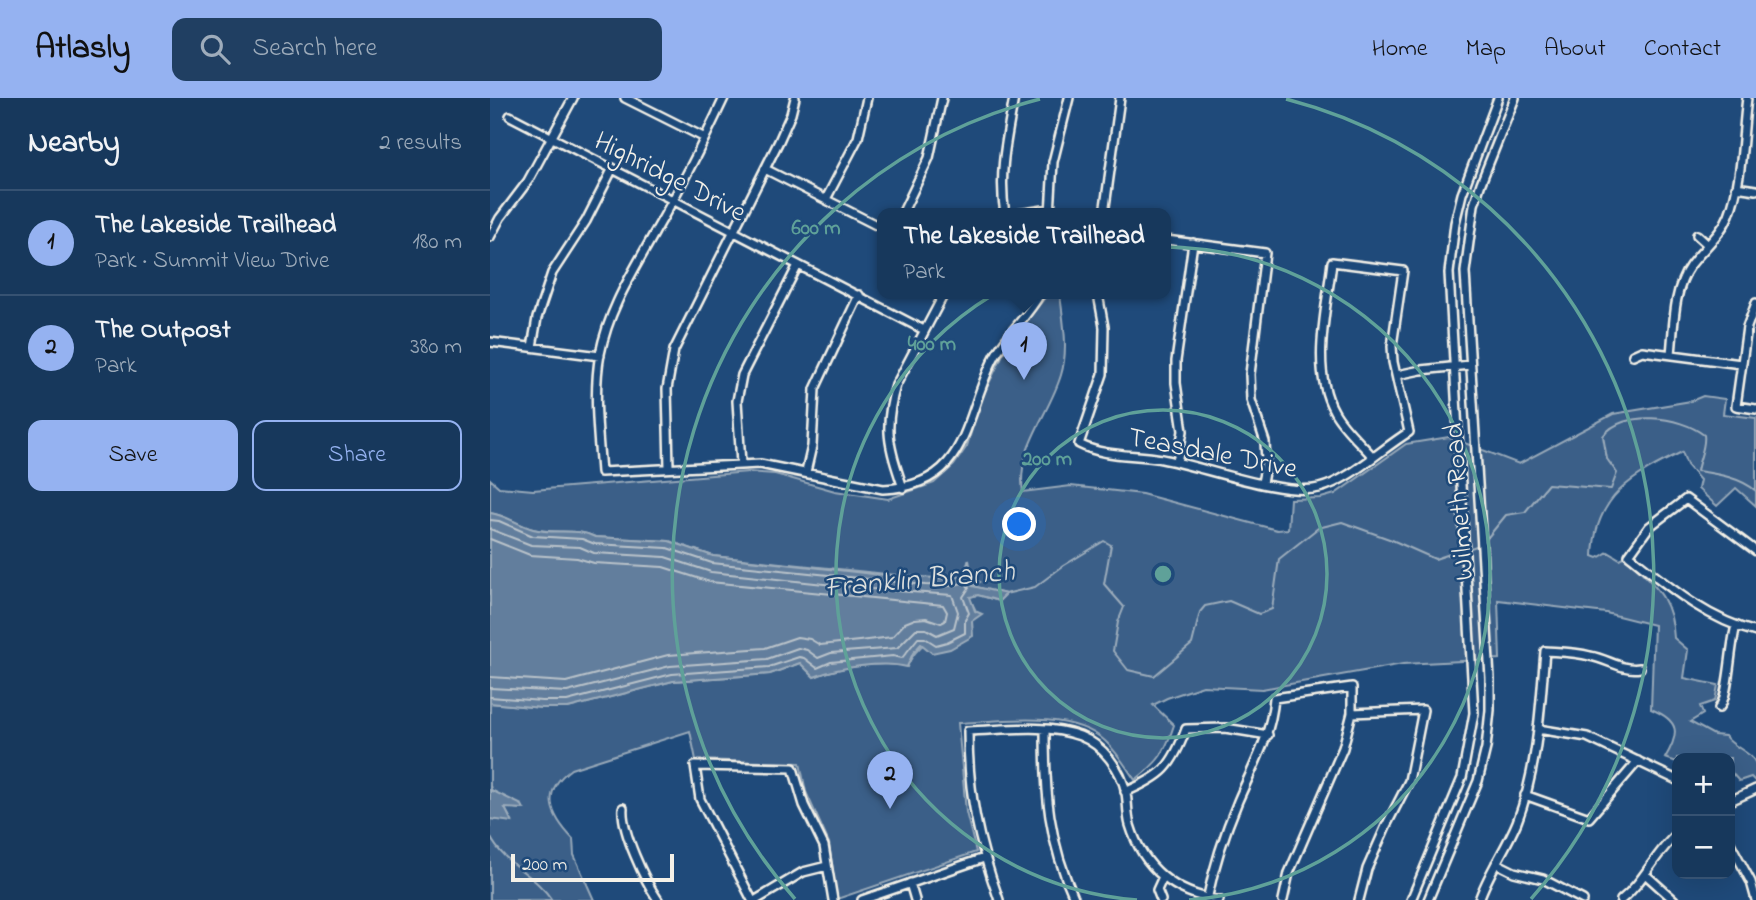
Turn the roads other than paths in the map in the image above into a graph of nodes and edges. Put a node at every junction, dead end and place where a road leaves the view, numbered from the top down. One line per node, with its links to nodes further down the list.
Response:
1 (573, 98): 17 (street)
2 (625, 98): 14 (street)
3 (648, 98): 14 (street)
4 (724, 98): 16 (street)
5 (795, 98): 19 (street)
6 (867, 98): 23 (street)
7 (942, 98): 24 (street)
8 (1014, 98): 25 (street)
9 (1069, 98): 26 (street)
10 (1120, 98): 27 (street)
11 (1498, 98): 49 (street, Wilmeth Road)
12 (1515, 98): 48 (street, Wilmeth Road)
13 (1747, 98): 20 (street)
14 (643, 107): 16 (street)
15 (510, 116): 17 (street, Highridge Drive)
16 (703, 137): 22 (street)
17 (553, 138): 18 (street, Highridge Drive); 31 (street)
18 (613, 168): 22 (street, Highridge Drive); 43 (street)
19 (765, 169): 23 (street); 29 (street)
20 (1736, 187): 21 (street); 34 (street)
21 (1756, 190)
22 (672, 199): 29 (street, Highridge Drive); 46 (street)
23 (826, 200): 28 (street)
24 (905, 208)
25 (1003, 208)
26 (1050, 208)
27 (1105, 208)
28 (877, 226)
29 (734, 230): 35 (street, Highridge Drive); 55 (street)
30 (1697, 235): 34 (street)
31 (490, 237)
32 (1171, 241): 33 (street)
33 (1193, 243): 53 (street); 57 (street)
34 (1708, 245): 44 (street)
35 (798, 265): 36 (street, Highridge Drive); 54 (street)
36 (859, 295): 41 (street, Highridge Drive); 56 (street)
37 (941, 299): 41 (street)
38 (1037, 299): 58 (street)
39 (1099, 299): 53 (street, Teasdale Drive)
40 (1756, 303): 47 (street)
41 (924, 330): 58 (street)
42 (490, 342): 43 (street)
43 (532, 347): 46 (street)
44 (1671, 354): 45 (street); 47 (street)
45 (1633, 355)
46 (600, 356): 55 (street)
47 (1741, 364): 51 (street)
48 (1469, 365): 49 (street); 97 (street, Wilmeth Road)
49 (1453, 367): 50 (street); 96 (street, Wilmeth Road)
50 (1397, 375): 52 (street, Teasdale Drive); 52 (street)
51 (1756, 409)
52 (1373, 457): 57 (street, Teasdale Drive)
53 (1177, 462): 57 (street, Teasdale Drive)
54 (741, 464): 55 (street); 56 (street)
55 (669, 467)
56 (806, 472): 58 (street)
57 (1262, 483)
58 (903, 488)
59 (1756, 551): 60 (street)
60 (1736, 626): 61 (street); 63 (street)
61 (1756, 632)
62 (1640, 668): 66 (street)
63 (1719, 708)
64 (1352, 713): 67 (street); 94 (street); 95 (street)
65 (1045, 729): 71 (street); 77 (street); 91 (street)
66 (1538, 729): 68 (street); 72 (street)
67 (1268, 735): 71 (street); 84 (street)
68 (1638, 761): 69 (street); 72 (street)
69 (1672, 778)
70 (1756, 789): 73 (street)
71 (1125, 792): 81 (street)
72 (1525, 795): 78 (street)
73 (1735, 799)
74 (624, 808): 85 (street)
75 (1672, 839): 80 (street)
76 (1735, 851): 82 (street)
77 (984, 858): 83 (street); 90 (street)
78 (1496, 863): 98 (street); 99 (street)
79 (827, 866): 86 (street); 86 (street); 87 (street)
80 (1645, 874): 100 (street); 101 (street)
81 (1162, 878): 84 (street); 92 (street)
82 (1754, 881): 102 (street)
83 (910, 883): 88 (street); 89 (street)
84 (1207, 899): 93 (street)
85 (658, 900)
86 (754, 900)
87 (833, 900)
88 (862, 900)
89 (915, 900)
90 (999, 900)
91 (1075, 900)
92 (1161, 900)
93 (1219, 900)
94 (1283, 900)
95 (1359, 900)
96 (1411, 900)
97 (1428, 900)
98 (1479, 900)
99 (1583, 900)
100 (1621, 900)
101 (1674, 900)
102 (1756, 900)

